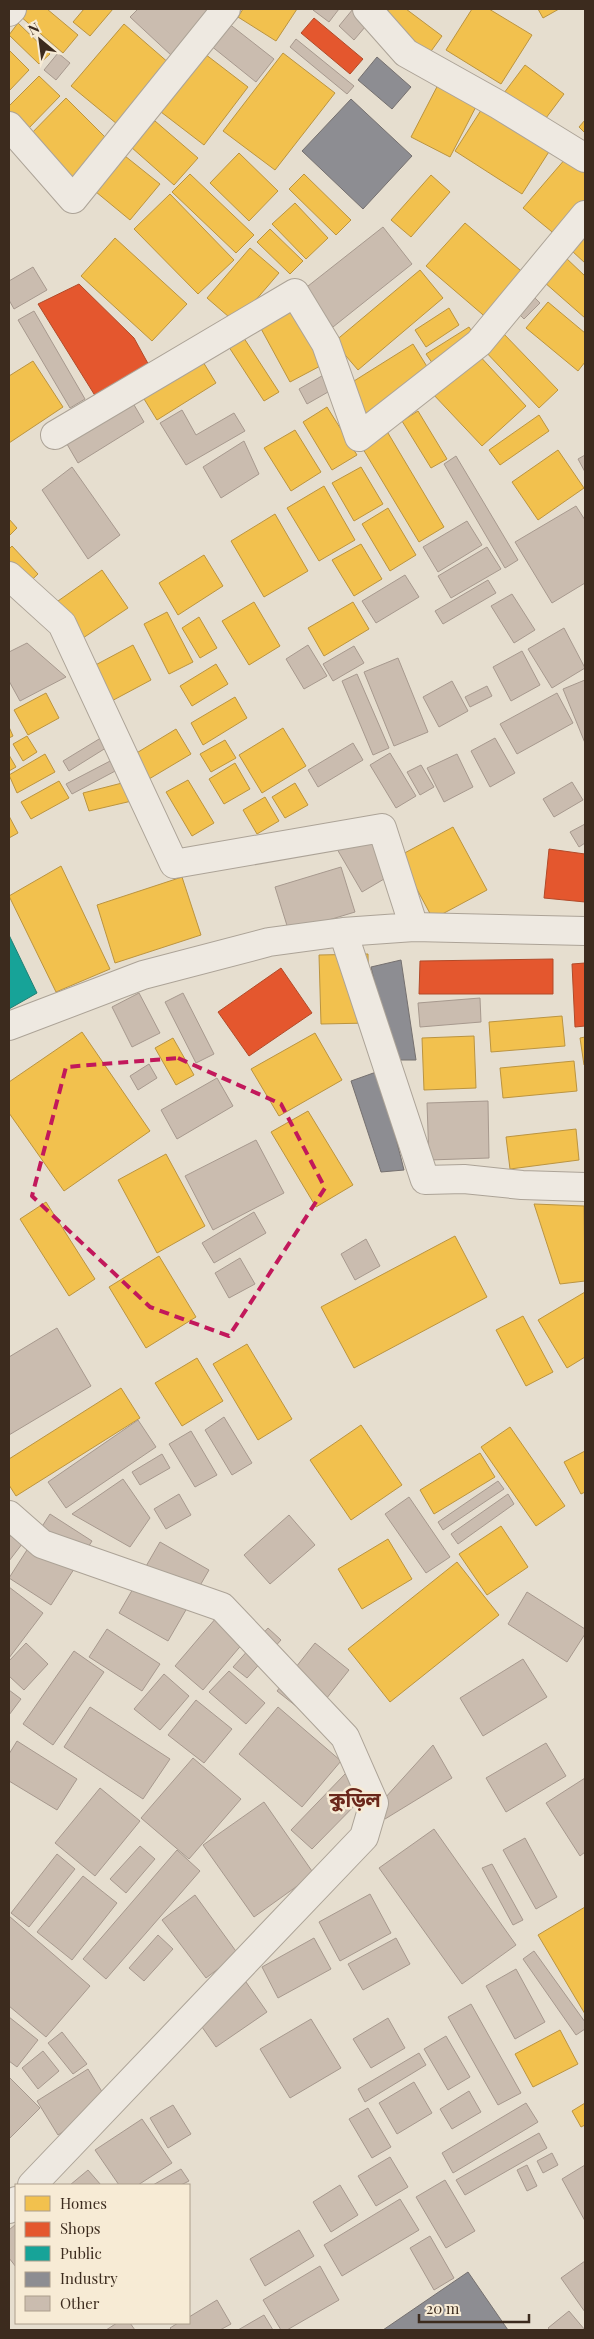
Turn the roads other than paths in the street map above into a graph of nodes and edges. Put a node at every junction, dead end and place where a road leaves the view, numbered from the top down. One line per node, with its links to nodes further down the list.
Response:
1 (12, 9): 4 (street)
2 (226, 9): 5 (street)
3 (367, 9): 6 (street)
4 (9, 12)
5 (9, 126)
6 (585, 158)
7 (585, 215): 8 (street)
8 (54, 435)
9 (9, 576): 10 (street)
10 (414, 927): 11 (street); 12 (street)
11 (585, 931)
12 (343, 932): 13 (street); 14 (street)
13 (9, 1026)
14 (585, 1187)
15 (9, 1516): 16 (street)
16 (33, 2184)

